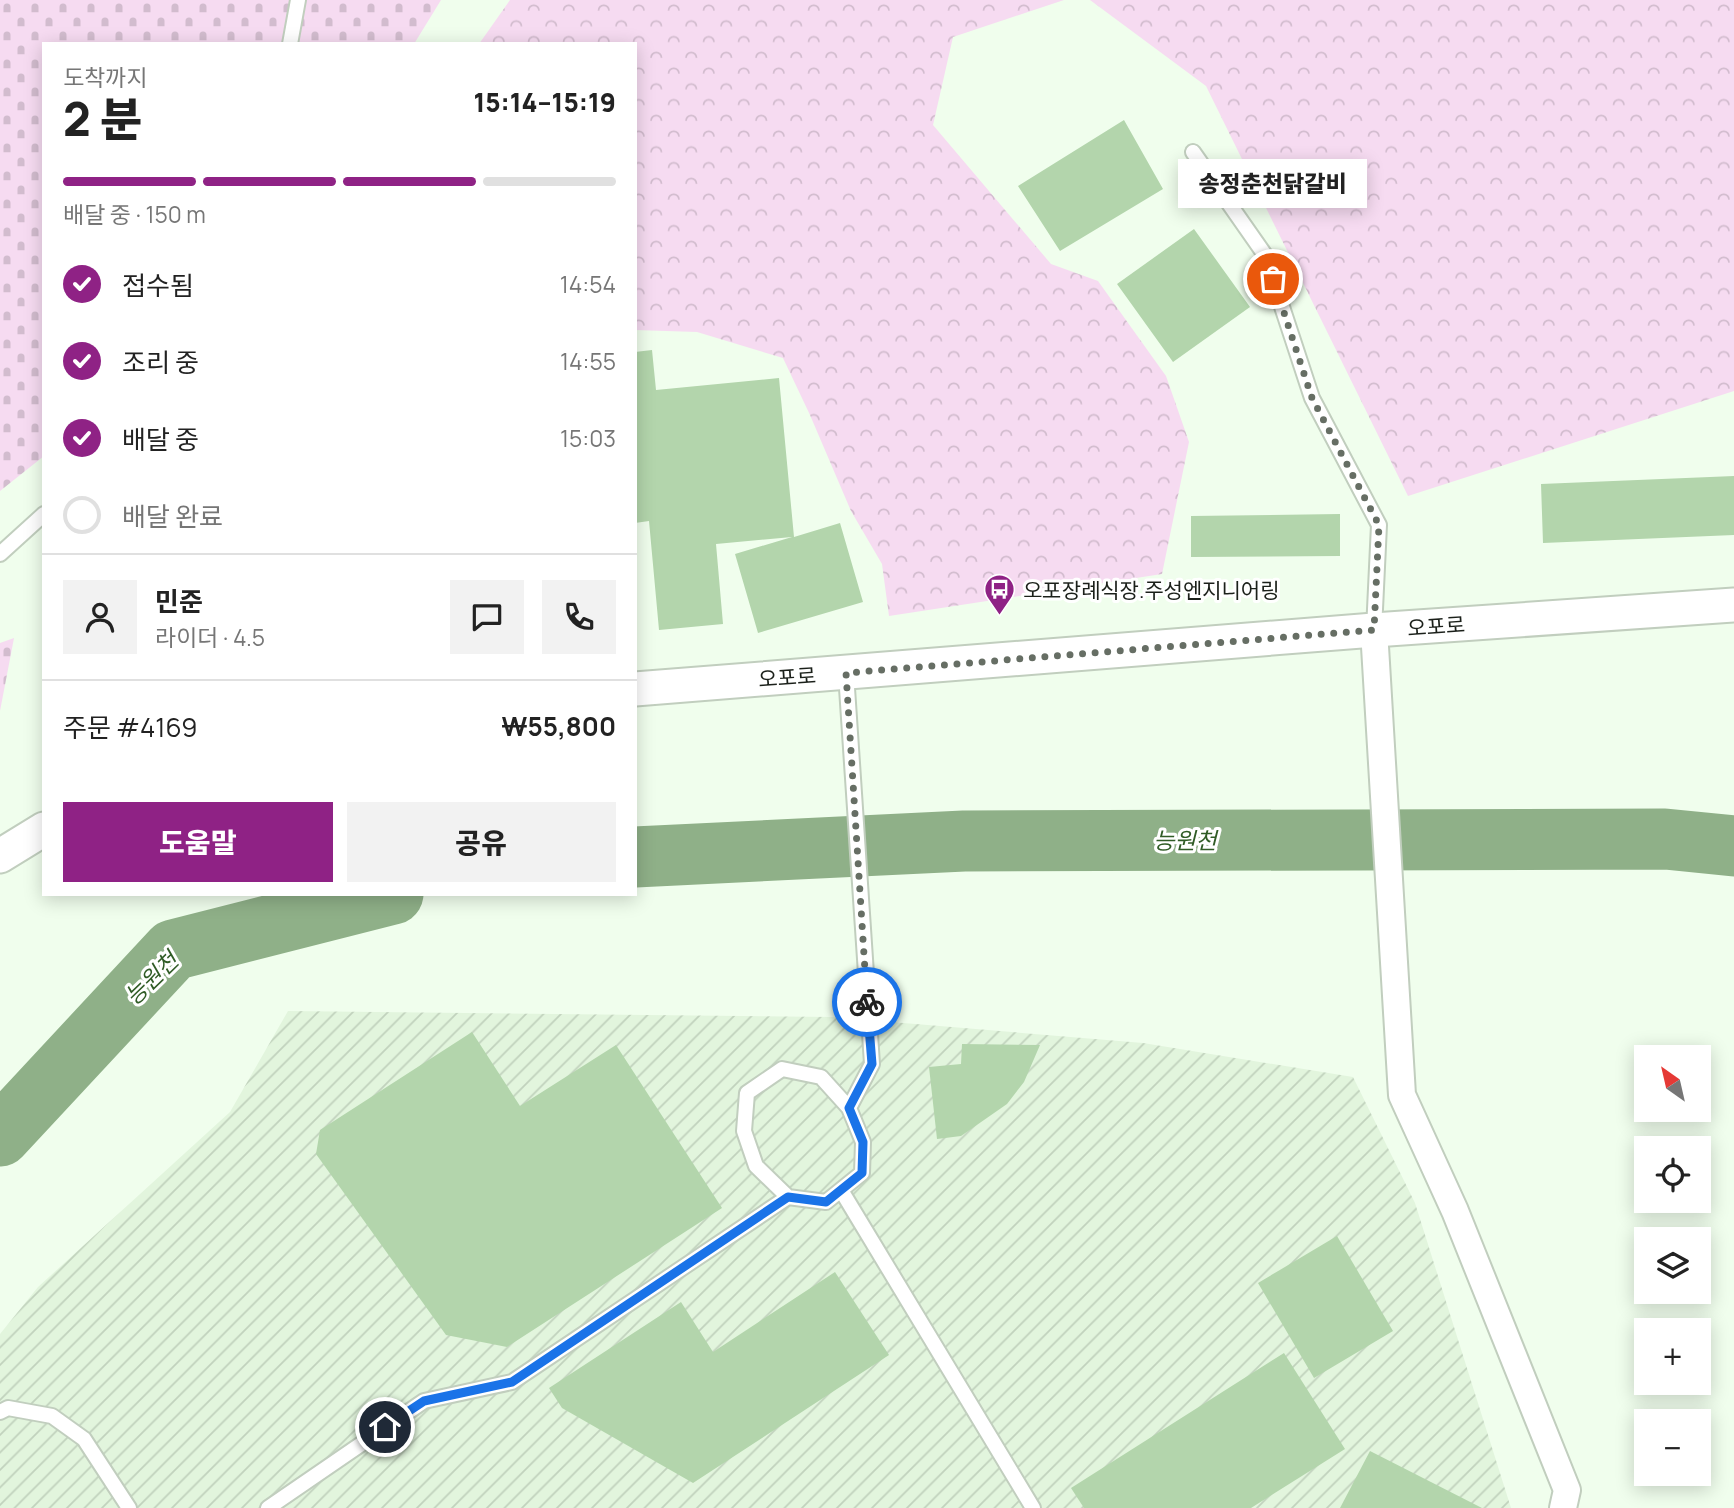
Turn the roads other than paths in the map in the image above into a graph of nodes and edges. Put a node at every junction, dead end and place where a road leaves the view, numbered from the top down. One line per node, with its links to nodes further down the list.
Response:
1 (298, 0): 2 (lane)
2 (290, 42)
3 (1193, 152): 7 (lane)
4 (42, 516): 5 (lane)
5 (0, 554)
6 (1734, 605): 7 (street, 오포로)
7 (1374, 630): 8 (street, 오포로); 19 (street)
8 (846, 673): 9 (street, 오포로); 12 (lane)
9 (637, 689)
10 (42, 830): 11 (street)
11 (0, 856)
12 (849, 1108): 13 (lane); 14 (lane)
13 (841, 1189): 14 (lane); 18 (lane)
14 (788, 1197): 17 (lane)
15 (0, 1412): 16 (lane)
16 (129, 1508)
17 (268, 1508)
18 (1033, 1508)
19 (1563, 1508)

